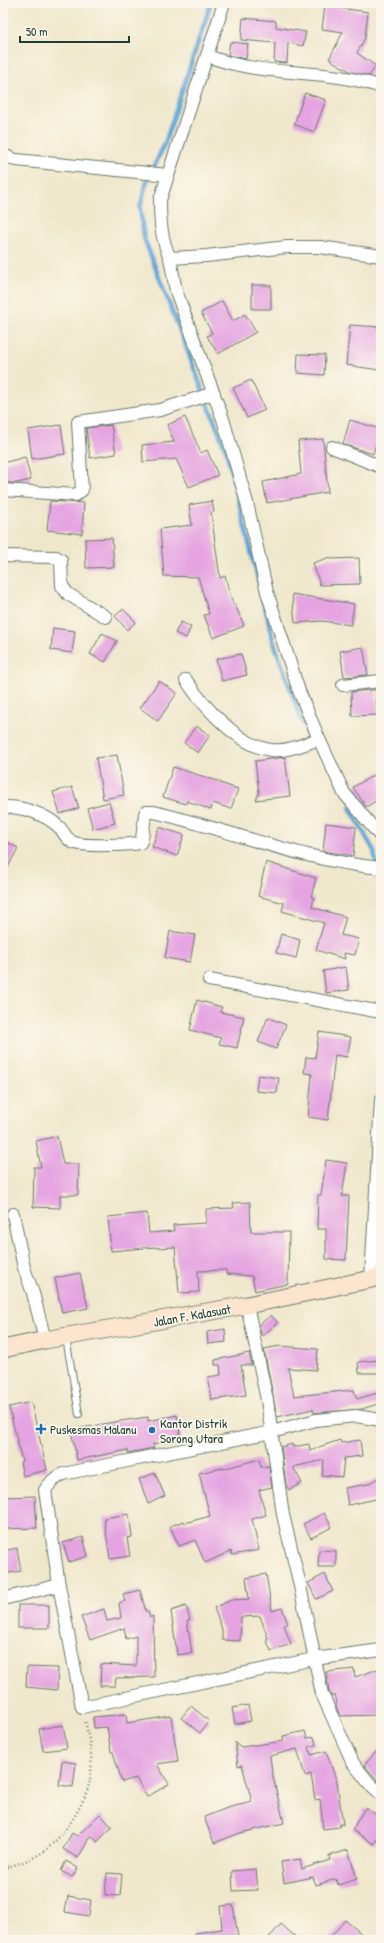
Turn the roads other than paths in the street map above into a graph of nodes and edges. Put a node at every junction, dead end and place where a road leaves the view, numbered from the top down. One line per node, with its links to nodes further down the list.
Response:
1 (224, 3): 2 (street)
2 (208, 56): 3 (street); 5 (street)
3 (381, 87)
4 (3, 155): 5 (street)
5 (162, 174): 7 (street)
6 (381, 256): 7 (street)
7 (170, 258): 8 (street)
8 (212, 393): 11 (street); 17 (street)
9 (332, 447): 10 (street)
10 (381, 467)
11 (3, 490)
12 (3, 556): 13 (street)
13 (106, 617)
14 (186, 680): 17 (street)
15 (381, 681): 16 (street)
16 (343, 685)
17 (314, 741): 19 (street)
18 (3, 807): 20 (street)
19 (381, 837)
20 (380, 868)
21 (209, 980): 22 (street)
22 (381, 1012)
23 (381, 1100): 24 (street)
24 (380, 1149): 26 (street)
25 (13, 1214): 29 (street)
26 (376, 1278): 27 (street, Jalan F. Kalasuat)
27 (247, 1305): 28 (street, Jalan F. Kalasuat); 33 (street)
28 (65, 1336): 29 (street, Jalan F. Kalasuat); 31 (lane)
29 (46, 1340): 30 (street, Jalan F. Kalasuat)
30 (3, 1349)
31 (79, 1414)
32 (381, 1420): 33 (street)
33 (272, 1432): 34 (street); 37 (street)
34 (60, 1585): 35 (street); 37 (street)
35 (3, 1599)
36 (381, 1650): 37 (street)
37 (314, 1659): 38 (street)
38 (381, 1794)

